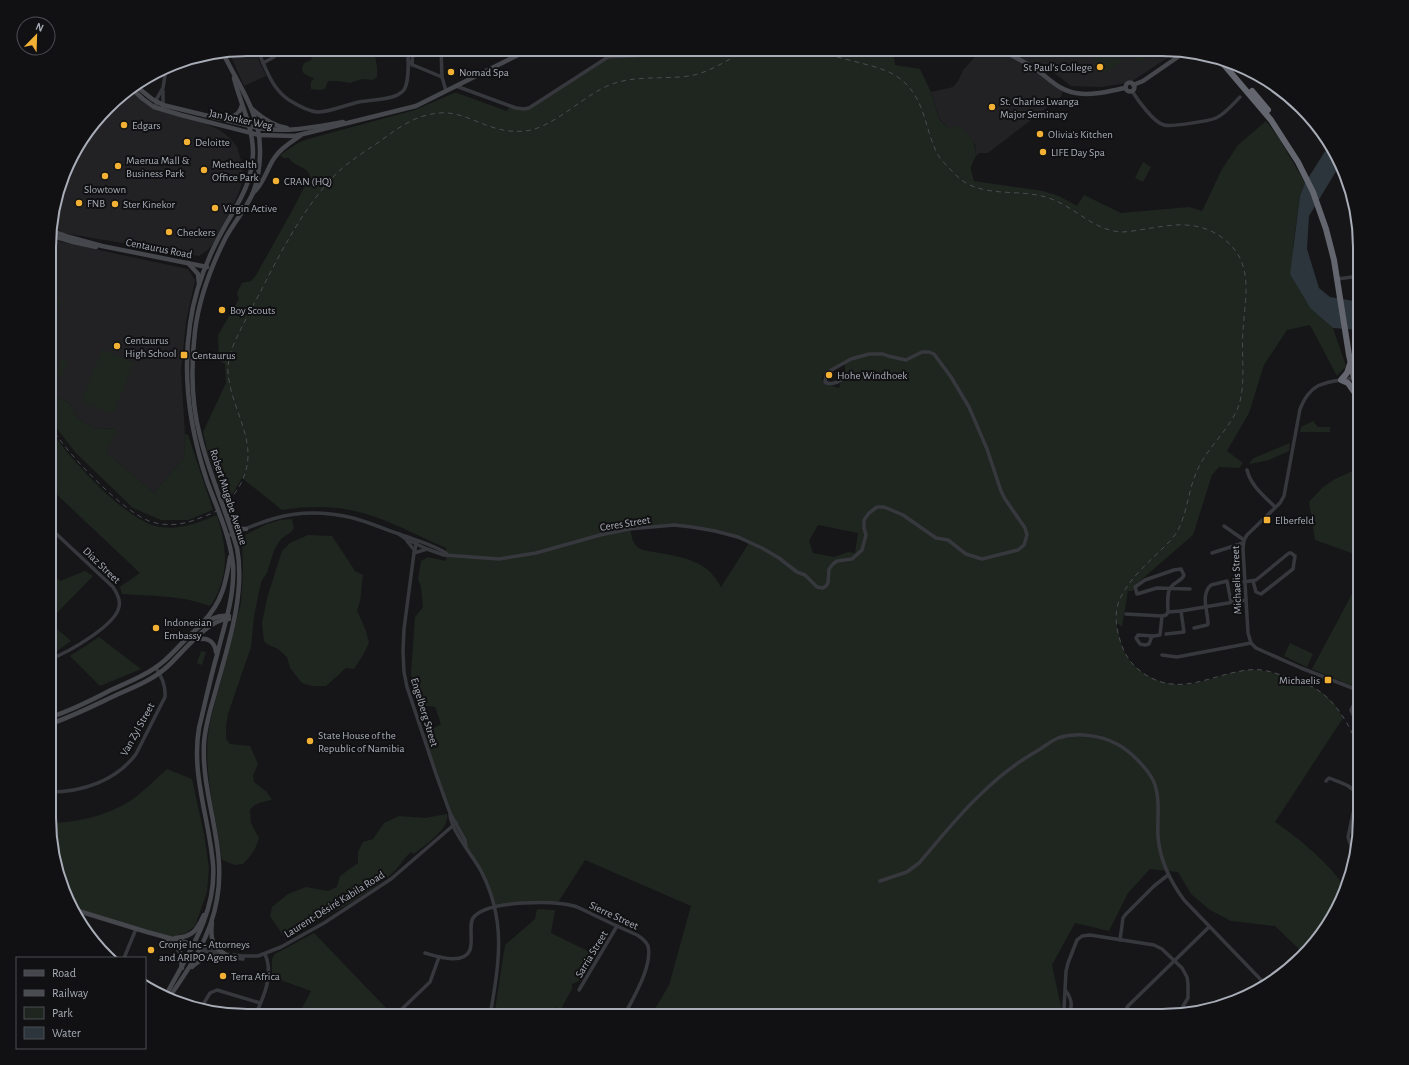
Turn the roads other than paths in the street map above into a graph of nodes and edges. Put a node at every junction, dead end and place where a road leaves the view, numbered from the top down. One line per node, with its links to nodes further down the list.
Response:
1 (260, 56): 12 (street)
2 (274, 56): 12 (street)
3 (408, 56): 11 (street)
4 (413, 56): 13 (street)
5 (441, 56): 18 (street)
6 (628, 56): 20 (street)
7 (1013, 56): 22 (main road)
8 (225, 57): 16 (main road, Robert Mugabe Avenue)
9 (514, 57): 20 (main road, Jan Jonker Weg)
10 (1179, 57): 19 (main road)
11 (408, 60): 13 (street); 14 (street)
12 (264, 63): 14 (street)
13 (412, 65): 14 (street); 18 (street)
14 (408, 68)
15 (1228, 68): 47 (highway)
16 (233, 74): 29 (main road, Robert Mugabe Avenue); 31 (main road, Robert Mugabe Avenue)
17 (165, 75): 21 (street)
18 (442, 77): 24 (street)
19 (1134, 85): 22 (main road); 25 (main road)
20 (456, 86): 24 (main road, Jan Jonker Weg)
21 (163, 88): 28 (street); 30 (street)
22 (1125, 88): 25 (main road)
23 (140, 89): 28 (main road, Jan Jonker Weg)
24 (446, 91): 34 (main road, Jan Jonker Weg)
25 (1132, 91): 27 (street)
26 (135, 92): 32 (main road, Jan Jonker Weg)
27 (1240, 97)
28 (156, 102): 30 (main road, Jan Jonker Weg); 32 (street)
29 (242, 104): 33 (main road); 35 (main road, Robert Mugabe Avenue)
30 (163, 107): 32 (main road, Jan Jonker Weg); 33 (main road, Jan Jonker Weg); 38 (main road, Jan Jonker Weg)
31 (251, 107): 36 (main road, Robert Mugabe Avenue); 37 (main road)
32 (156, 108)
33 (219, 118): 35 (main road, Jan Jonker Weg)
34 (352, 121): 37 (main road, Jan Jonker Weg); 40 (main road, Jan Jonker Weg)
35 (250, 127): 36 (main road, Jan Jonker Weg); 38 (main road, Robert Mugabe Avenue)
36 (258, 128): 37 (main road, Jan Jonker Weg); 39 (main road, Robert Mugabe Avenue)
37 (300, 130)
38 (251, 133): 39 (main road, Jan Jonker Weg); 44 (main road, Robert Mugabe Avenue)
39 (259, 135): 40 (main road, Jan Jonker Weg); 41 (main road, Robert Mugabe Avenue)
40 (301, 135): 41 (main road)
41 (253, 193): 45 (main road, Robert Mugabe Avenue)
42 (56, 233): 43 (main road, Centaurus Road)
43 (188, 263): 44 (main road, Centaurus Road); 48 (main road)
44 (206, 267): 45 (main road, Centaurus Road); 48 (main road, Robert Mugabe Avenue)
45 (212, 269): 57 (main road, Robert Mugabe Avenue)
46 (1353, 277): 47 (street)
47 (1337, 279): 49 (highway)
48 (199, 286): 57 (main road, Robert Mugabe Avenue)
49 (1349, 355): 50 (highway); 53 (highway)
50 (1353, 373)
51 (1353, 378): 53 (street, Michaelis Street)
52 (841, 380): 70 (street, Ceres Street)
53 (1341, 380): 54 (highway); 56 (street, Michaelis Street)
54 (1353, 390)
55 (1247, 470): 56 (street)
56 (1275, 506): 64 (street, Michaelis Street)
57 (224, 514): 59 (main road); 62 (main road, Robert Mugabe Avenue)
58 (1224, 526): 64 (street)
59 (246, 529): 61 (street, Ceres Street); 62 (street, Ceres Street)
60 (56, 534): 90 (street, Diaz Street)
61 (399, 534): 63 (street, Ceres Street); 65 (street, Ceres Street)
62 (230, 535): 67 (main road, Robert Mugabe Avenue); 83 (main road, Robert Mugabe Avenue)
63 (406, 539): 65 (street, Ceres Street); 68 (street)
64 (1244, 541): 69 (street); 72 (street, Michaelis Street)
65 (417, 542): 66 (street, Ceres Street); 68 (street, Engelberg Street); 70 (street, Ceres Street)
66 (428, 549): 68 (street); 70 (street, Ceres Street)
67 (231, 550): 82 (main road, Robert Mugabe Avenue); 85 (main road)
68 (414, 552): 101 (street, Engelberg Street)
69 (1212, 553)
70 (447, 555)
71 (1253, 581): 71 (street); 72 (street)
72 (1244, 582): 75 (street, Michaelis Street)
73 (1169, 589): 73 (street); 74 (street); 79 (street)
74 (1190, 589)
75 (1246, 600): 76 (street); 89 (street, Michaelis Street)
76 (1231, 602): 77 (street); 77 (street)
77 (1206, 607): 78 (street); 84 (street)
78 (1181, 611): 79 (street); 86 (street)
79 (1168, 612): 81 (street)
80 (1126, 614): 81 (street)
81 (1162, 616): 87 (street)
82 (227, 617): 83 (main road); 85 (main road); 88 (main road); 91 (main road, Robert Mugabe Avenue)
83 (233, 618): 114 (main road, Robert Mugabe Avenue)
84 (1194, 628)
85 (194, 632): 93 (main road)
86 (1166, 634)
87 (1152, 636)
88 (193, 641): 91 (main road); 94 (main road)
89 (1251, 643): 92 (street); 95 (street)
90 (56, 656)
91 (216, 656): 111 (main road, Robert Mugabe Avenue)
92 (1162, 656)
93 (156, 668): 94 (street, Van Zyl Street); 96 (main road)
94 (160, 673): 97 (main road); 100 (street, Van Zyl Street)
95 (1353, 689)
96 (56, 715)
97 (56, 722)
98 (1326, 781): 99 (street)
99 (1353, 789)
100 (56, 792)
101 (450, 813): 103 (street, Engelberg Street); 104 (street, Engelberg Street)
102 (1353, 814): 107 (street)
103 (451, 820): 104 (street, Engelberg Street); 105 (street, Laurent-Désiré Kabila Road)
104 (454, 824): 105 (street, Laurent-Désiré Kabila Road); 106 (street, Engelberg Street); 108 (street, Engelberg Street)
105 (447, 831): 106 (street); 123 (street, Laurent-Désiré Kabila Road)
106 (459, 836): 108 (street, Engelberg Street)
107 (1351, 845)
108 (466, 846): 112 (street, Engelberg Street)
109 (1168, 875): 110 (street); 116 (street); 118 (street)
110 (880, 881)
111 (211, 896): 119 (main road); 120 (main road, Robert Mugabe Avenue)
112 (496, 907): 115 (street, Sierre Street); 126 (street, Sierre Street); 140 (street, Engelberg Street)
113 (82, 912): 117 (main road, Laurent-Désiré Kabila Road)
114 (214, 913): 121 (main road, Robert Mugabe Avenue); 124 (main road)
115 (617, 926): 131 (street, Sarria Street); 141 (street, Sierre Street)
116 (1209, 926): 127 (street); 130 (street)
117 (136, 929): 119 (main road, Laurent-Désiré Kabila Road); 125 (street)
118 (1120, 940): 127 (street); 132 (street)
119 (172, 941): 120 (main road, Laurent-Désiré Kabila Road); 128 (main road)
120 (193, 946): 121 (main road, Laurent-Désiré Kabila Road); 128 (main road, Robert Mugabe Avenue)
121 (200, 948): 124 (street, Laurent-Désiré Kabila Road); 129 (main road, Robert Mugabe Avenue)
122 (425, 952): 126 (street)
123 (266, 954): 124 (street, Laurent-Désiré Kabila Road); 135 (street)
124 (225, 955): 129 (main road)
125 (124, 957)
126 (439, 957): 139 (street)
127 (1174, 961): 137 (street); 144 (street)
128 (182, 968): 133 (main road, Robert Mugabe Avenue)
129 (189, 970): 134 (main road, Robert Mugabe Avenue)
130 (1262, 981)
131 (580, 990)
132 (1065, 990): 142 (street); 143 (street)
133 (168, 992)
134 (172, 993)
135 (260, 1003): 136 (street); 138 (street)
136 (204, 1004)
137 (1182, 1008)
138 (258, 1009)
139 (402, 1009)
140 (491, 1009)
141 (627, 1009)
142 (1065, 1009)
143 (1070, 1009)
144 (1126, 1009)

